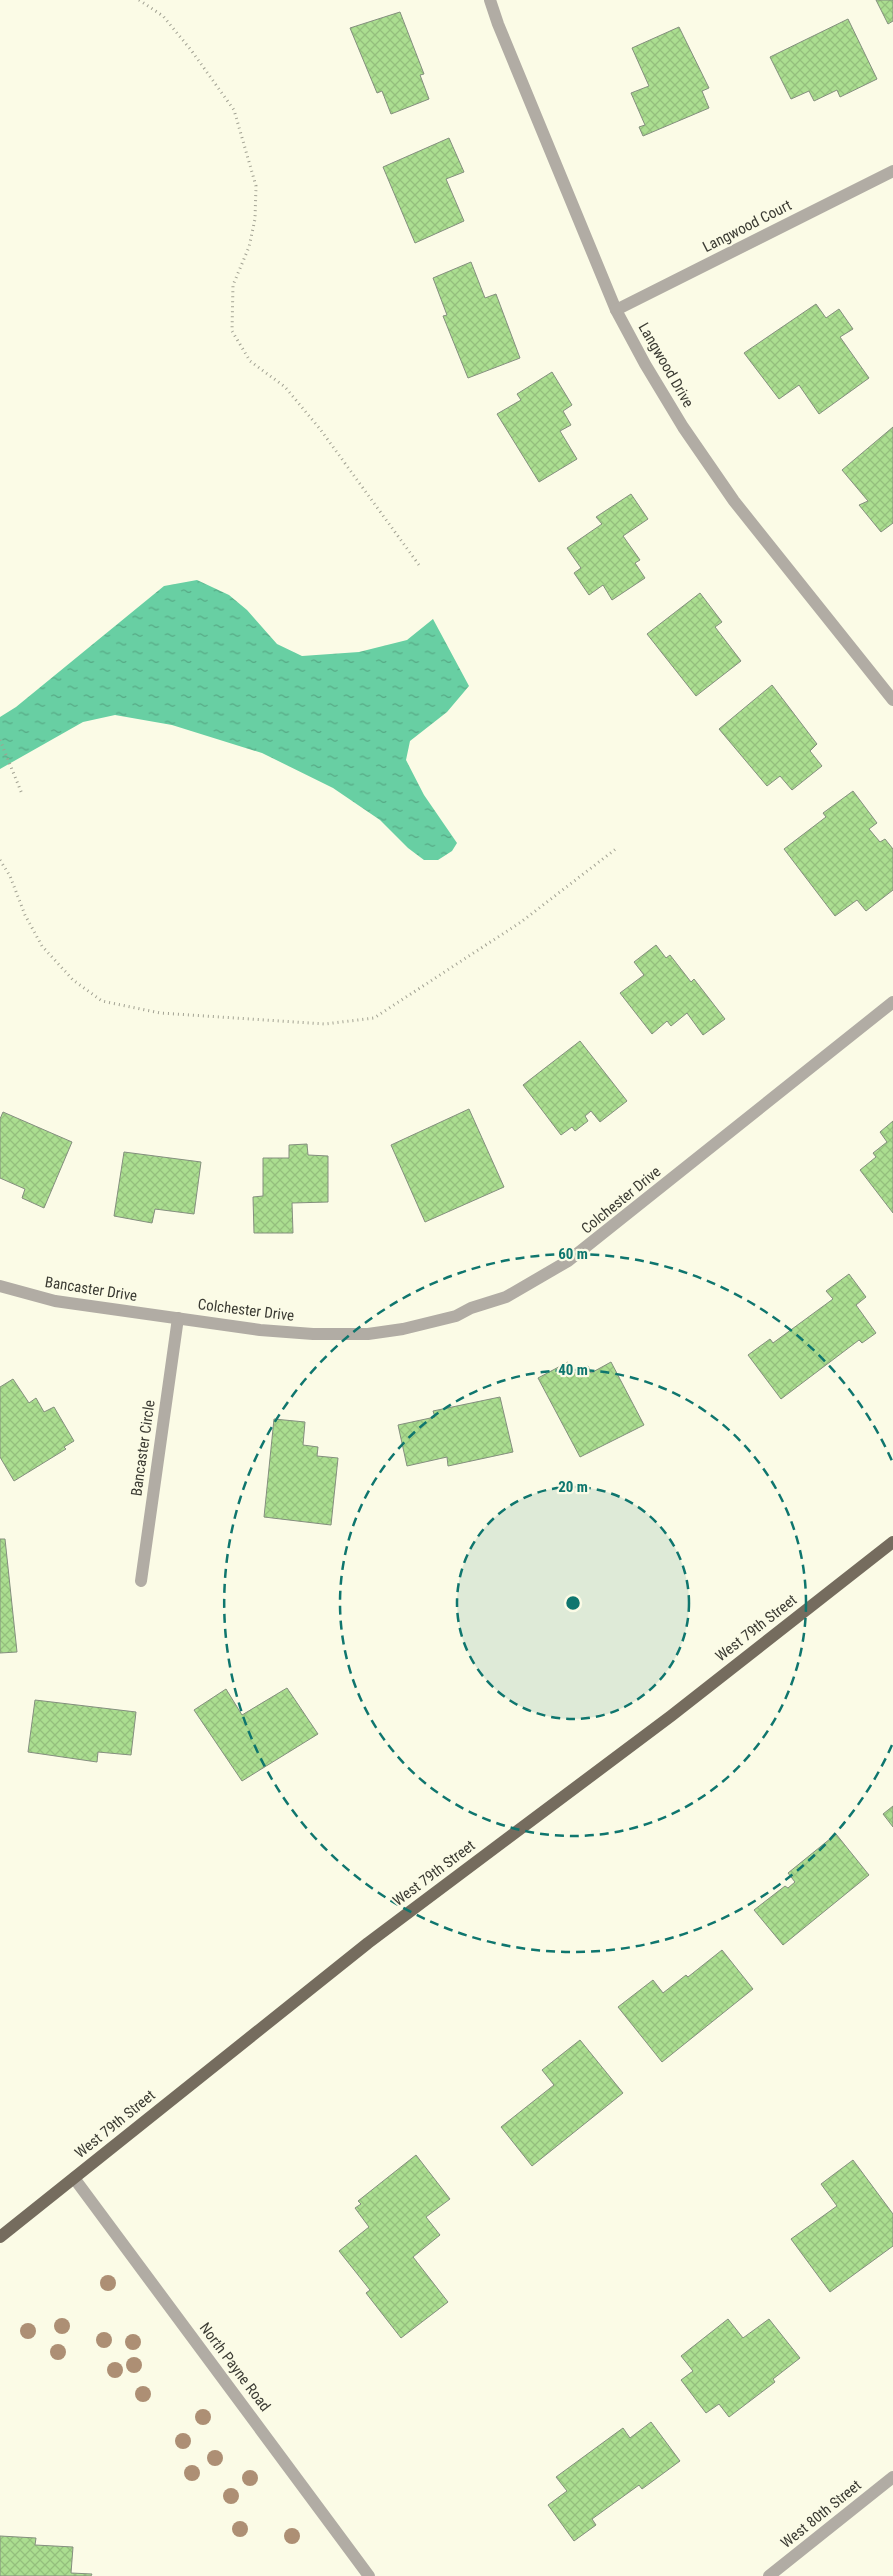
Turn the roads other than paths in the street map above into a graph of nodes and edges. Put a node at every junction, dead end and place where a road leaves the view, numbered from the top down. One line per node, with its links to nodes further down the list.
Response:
1 (490, 0): 3 (street, Langwood Drive)
2 (893, 171): 3 (street, Langwood Court)
3 (616, 310): 4 (street, Langwood Drive)
4 (893, 700)
5 (893, 1002): 7 (street, Colchester Drive)
6 (0, 1286): 7 (street, Bancaster Drive)
7 (178, 1318): 9 (street, Bancaster Circle)
8 (893, 1542): 10 (main road, West 79th Street)
9 (141, 1581)
10 (74, 2178): 11 (main road, West 79th Street); 13 (street, North Payne Road)
11 (0, 2237)
12 (893, 2477): 14 (street, West 80th Street)
13 (369, 2576)
14 (769, 2576)

